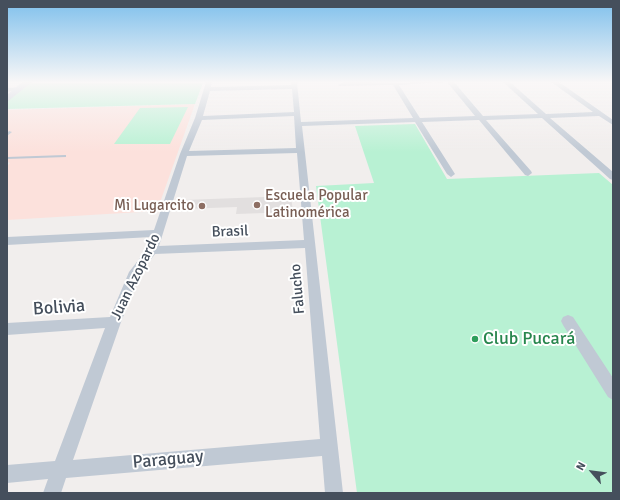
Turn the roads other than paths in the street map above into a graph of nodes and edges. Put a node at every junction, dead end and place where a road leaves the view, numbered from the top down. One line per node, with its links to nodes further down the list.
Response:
1 (203, 105): 9 (street, Juan Azopardo)
2 (296, 105): 11 (street, Falucho)
3 (408, 105): 12 (street)
4 (470, 105): 10 (street)
5 (532, 105): 8 (street)
6 (588, 105): 7 (street)
7 (600, 114): 8 (street); 13 (street)
8 (544, 116): 10 (street); 20 (street)
9 (199, 118): 11 (street); 15 (street, Juan Azopardo)
10 (481, 118): 12 (street); 18 (street)
11 (298, 119): 12 (street); 14 (street, Falucho)
12 (417, 120): 19 (street)
13 (613, 123)
14 (301, 150): 15 (street); 23 (street, Falucho)
15 (184, 154): 21 (street, Juan Azopardo)
16 (65, 156): 17 (lane)
17 (7, 158)
18 (528, 173)
19 (451, 174)
20 (613, 177)
21 (158, 233): 22 (street); 24 (street, Juan Azopardo)
22 (7, 241)
23 (310, 244): 24 (street, Brasil); 29 (street, Falucho)
24 (152, 250): 26 (street, Juan Azopardo)
25 (568, 321): 28 (street)
26 (114, 322): 27 (street, Bolivia); 30 (street, Juan Azopardo)
27 (7, 329)
28 (613, 392)
29 (329, 446): 30 (street, Paraguay); 33 (street, Falucho)
30 (60, 468): 31 (street, Paraguay); 32 (street, Juan Azopardo)
31 (7, 474)
32 (52, 493)
33 (334, 493)

